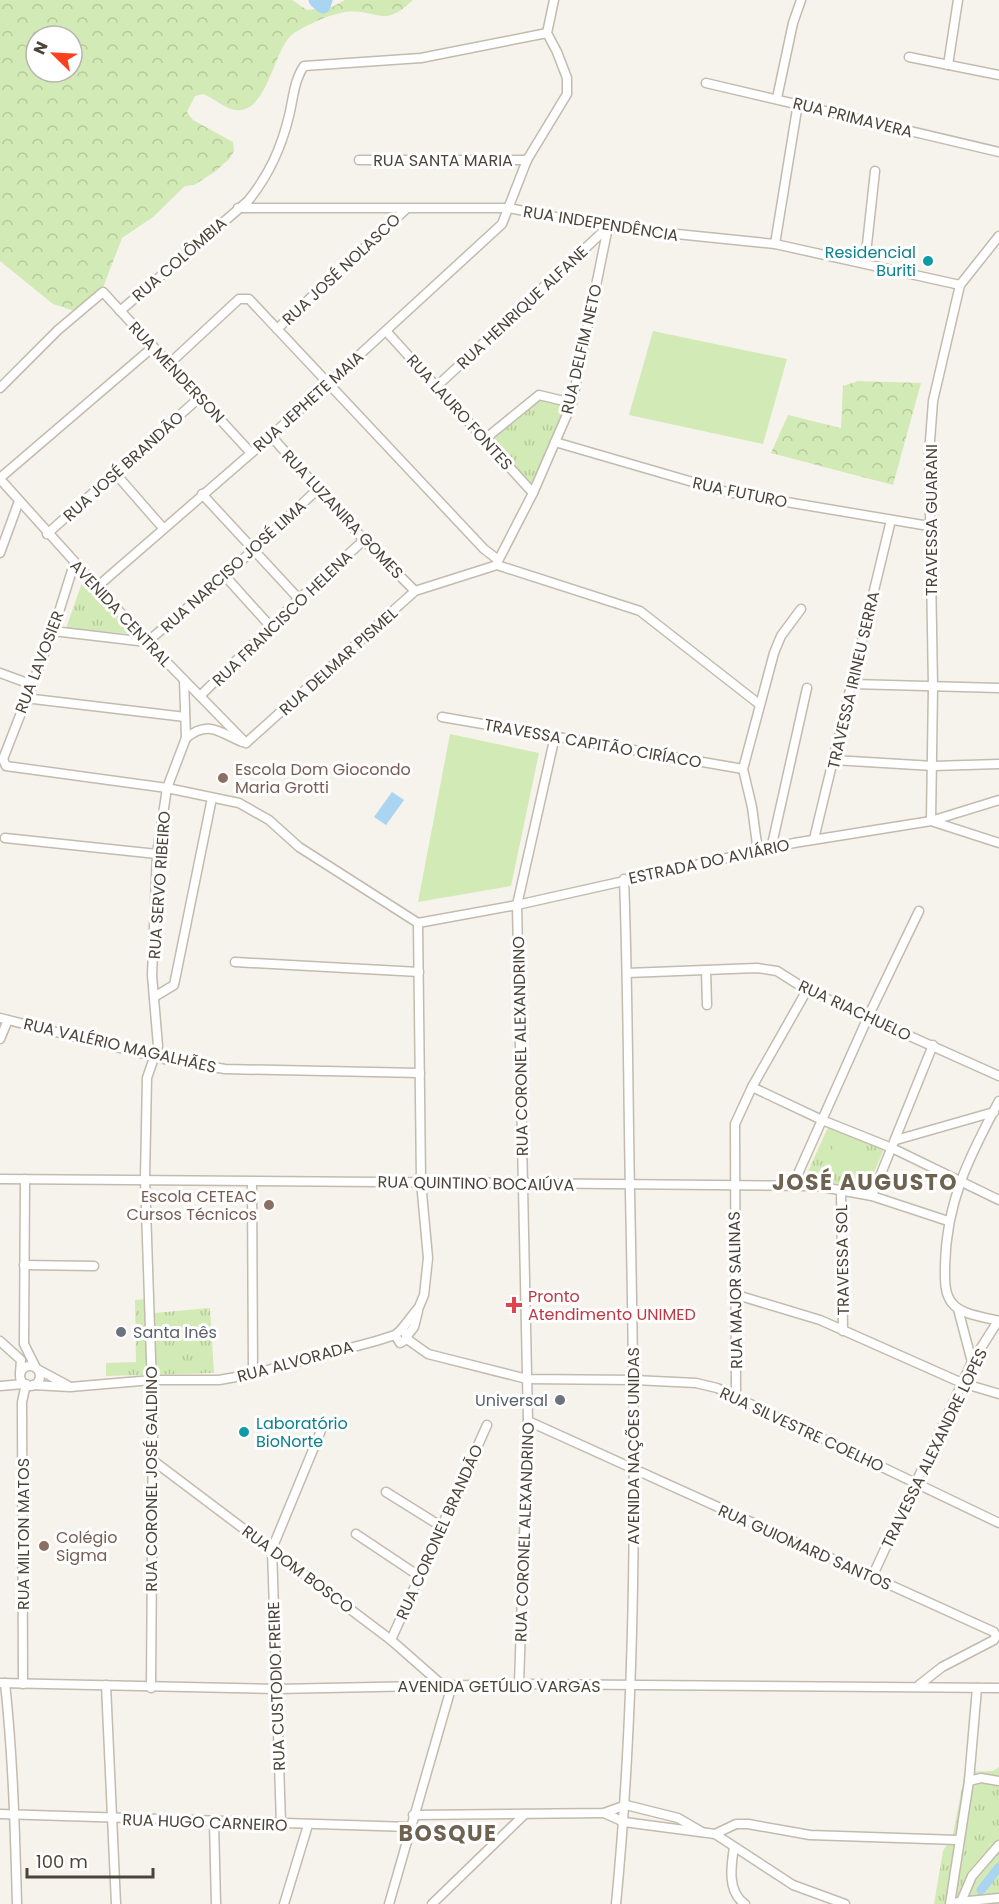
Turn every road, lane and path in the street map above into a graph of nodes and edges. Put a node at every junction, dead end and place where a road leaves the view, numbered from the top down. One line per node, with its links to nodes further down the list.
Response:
1 (554, 0): 4 (street)
2 (801, 0): 9 (street)
3 (958, 0): 6 (street)
4 (547, 33): 13 (street, RUA JEPHETE MAIA); 15 (street, RUA COLÔMBIA)
5 (909, 57): 6 (street)
6 (948, 65): 7 (street)
7 (999, 75)
8 (706, 83): 9 (street, RUA PRIMAVERA)
9 (777, 98): 10 (street, RUA PRIMAVERA)
10 (798, 103): 11 (street, RUA PRIMAVERA); 20 (street)
11 (999, 152)
12 (360, 160): 13 (street, RUA SANTA MARIA)
13 (527, 160): 16 (street, RUA JEPHETE MAIA)
14 (875, 171): 21 (street)
15 (238, 208): 17 (street, RUA INDEPENDÊNCIA); 23 (street, RUA COLÔMBIA)
16 (508, 208): 17 (street, RUA INDEPENDÊNCIA); 18 (street, RUA INDEPENDÊNCIA); 25 (street, RUA JEPHETE MAIA)
17 (405, 210): 24 (street, RUA JOSÉ NOLASCO)
18 (608, 227): 20 (street, RUA INDEPENDÊNCIA); 29 (street, RUA HENRIQUE ALFANE); 32 (street, RUA DELFIM NETO)
19 (999, 236): 22 (street, TRAVESSA GUARANI)
20 (775, 244): 21 (street, RUA INDEPENDÊNCIA)
21 (865, 263): 22 (street, RUA INDEPENDÊNCIA)
22 (960, 285): 44 (street, TRAVESSA GUARANI)
23 (120, 311): 26 (street, RUA MENDERSON); 30 (street, RUA MENDERSON)
24 (277, 328): 27 (street); 28 (street)
25 (386, 331): 28 (street, RUA JEPHETE MAIA); 29 (street, RUA LAURO FONTES)
26 (153, 347): 27 (street, RUA MENDERSON); 38 (street)
27 (169, 364): 31 (street, RUA MENDERSON)
28 (327, 382): 33 (street, RUA JEPHETE MAIA); 50 (street)
29 (436, 387): 34 (street, RUA LAURO FONTES)
30 (0, 388)
31 (200, 398): 36 (street, RUA MENDERSON); 37 (street, RUA JOSÉ BRANDÃO)
32 (572, 403): 34 (street); 35 (street, RUA DELFIM NETO)
33 (271, 436): 36 (street, RUA JEPHETE MAIA); 39 (street, RUA LUZANIRA GOMES)
34 (485, 439): 40 (street, RUA LAURO FONTES)
35 (555, 442): 40 (street, RUA DELFIM NETO); 43 (street, RUA FUTURO)
36 (251, 453): 41 (street, RUA JEPHETE MAIA)
37 (116, 473): 45 (street); 46 (street, RUA JOSÉ BRANDÃO)
38 (0, 479): 42 (street, AVENIDA CENTRAL)
39 (319, 488): 47 (street, RUA LUZANIRA GOMES); 48 (street, RUA NARCISO JOSÉ LIMA)
40 (533, 493): 50 (street, RUA DELFIM NETO)
41 (202, 494): 45 (street, RUA JEPHETE MAIA); 48 (street)
42 (19, 501): 46 (street, AVENIDA CENTRAL); 49 (street)
43 (891, 520): 44 (street, RUA FUTURO); 63 (street, TRAVESSA IRINEU SERRA)
44 (929, 526): 64 (street, TRAVESSA GUARANI)
45 (163, 528): 53 (street, RUA JEPHETE MAIA)
46 (47, 534): 51 (street, AVENIDA CENTRAL)
47 (364, 540): 54 (street, RUA LUZANIRA GOMES); 55 (street, RUA FRANCISCO HELENA)
48 (254, 549): 52 (street, RUA NARCISO JOSÉ LIMA); 55 (street)
49 (0, 553)
50 (497, 562): 54 (street, RUA DELMAR PISMEL); 69 (street)
51 (74, 564): 53 (street, AVENIDA CENTRAL); 58 (street, RUA LAVOSIER)
52 (225, 576): 57 (street); 59 (street, RUA NARCISO JOSÉ LIMA)
53 (98, 586): 59 (street, AVENIDA CENTRAL)
54 (415, 591): 76 (street, RUA DELMAR PISMEL)
55 (299, 599): 57 (street, RUA FRANCISCO HELENA)
56 (801, 609): 69 (street)
57 (271, 627): 67 (street, RUA FRANCISCO HELENA)
58 (53, 630): 59 (street); 62 (street, RUA LAVOSIER)
59 (147, 642): 61 (street, AVENIDA CENTRAL)
60 (0, 673): 62 (street)
61 (184, 680): 67 (street, AVENIDA CENTRAL); 71 (street, RUA SERVO RIBEIRO)
62 (30, 684): 68 (street, RUA LAVOSIER)
63 (852, 684): 64 (street); 77 (street, TRAVESSA IRINEU SERRA)
64 (933, 687): 66 (street); 79 (street, TRAVESSA GUARANI)
65 (807, 688): 88 (street)
66 (999, 688)
67 (200, 696): 70 (street, AVENIDA CENTRAL)
68 (25, 698): 71 (street); 81 (street, RUA LAVOSIER)
69 (759, 704): 80 (street)
70 (217, 713): 73 (street); 76 (street, AVENIDA CENTRAL)
71 (185, 717): 75 (street, RUA SERVO RIBEIRO)
72 (442, 717): 74 (street, TRAVESSA CAPITÃO CIRÍACO)
73 (209, 728): 75 (street); 76 (street)
74 (555, 736): 80 (street, TRAVESSA CAPITÃO CIRÍACO); 92 (street, RUA CORONEL ALEXANDRINO)
75 (186, 738): 81 (street, RUA SERVO RIBEIRO)
76 (246, 743)
77 (834, 760): 79 (street); 86 (street, TRAVESSA IRINEU SERRA)
78 (999, 765): 79 (street)
79 (933, 766): 84 (street, TRAVESSA GUARANI)
80 (743, 769): 89 (street)
81 (167, 788): 82 (street); 90 (street, RUA SERVO RIBEIRO)
82 (212, 798): 94 (street); 100 (street)
83 (999, 800): 84 (street, ESTRADA DO AVIÁRIO)
84 (931, 821): 86 (street, ESTRADA DO AVIÁRIO); 87 (street)
85 (4, 838): 90 (street)
86 (814, 839): 88 (street, ESTRADA DO AVIÁRIO)
87 (999, 843)
88 (771, 849): 89 (street, ESTRADA DO AVIÁRIO)
89 (758, 852): 91 (street, ESTRADA DO AVIÁRIO)
90 (158, 854): 100 (street, RUA SERVO RIBEIRO)
91 (624, 879): 92 (street, ESTRADA DO AVIÁRIO); 98 (street, AVENIDA NAÇÕES UNIDAS)
92 (517, 905): 94 (street, ESTRADA DO AVIÁRIO); 120 (street, RUA CORONEL ALEXANDRINO)
93 (919, 911): 102 (street)
94 (418, 923): 97 (street)
95 (235, 962): 97 (street)
96 (706, 971): 98 (street, RUA RIACHUELO); 99 (street, RUA RIACHUELO); 101 (street)
97 (419, 972): 107 (street)
98 (627, 973): 121 (street, AVENIDA NAÇÕES UNIDAS)
99 (807, 990): 102 (street, RUA RIACHUELO); 109 (street, RUA MAJOR SALINAS)
100 (154, 998): 106 (street, RUA SERVO RIBEIRO)
101 (707, 1005)
102 (868, 1017): 105 (street, RUA RIACHUELO); 112 (street)
103 (4, 1019): 104 (street); 106 (street, RUA VALÉRIO MAGALHÃES)
104 (0, 1040)
105 (933, 1045): 108 (street, RUA RIACHUELO); 113 (street)
106 (155, 1056): 107 (street, RUA VALÉRIO MAGALHÃES); 114 (street, RUA CORONEL JOSÉ GALDINO)
107 (420, 1073): 117 (street)
108 (999, 1076)
109 (752, 1087): 112 (street); 122 (street, RUA MAJOR SALINAS)
110 (999, 1101): 111 (street)
111 (994, 1112): 113 (street); 118 (street)
112 (822, 1120): 113 (street); 123 (street)
113 (894, 1144): 118 (street); 125 (street)
114 (146, 1178): 116 (street, RUA QUINTINO BOCAIÚVA); 119 (street, RUA QUINTINO BOCAIÚVA); 141 (street, RUA CORONEL JOSÉ GALDINO)
115 (0, 1179): 116 (street, RUA QUINTINO BOCAIÚVA)
116 (25, 1179): 128 (street)
117 (421, 1182): 119 (street, RUA QUINTINO BOCAIÚVA); 120 (street, RUA QUINTINO BOCAIÚVA); 134 (street)
118 (959, 1182): 126 (street); 127 (street)
119 (252, 1183): 139 (street)
120 (524, 1183): 121 (street, RUA QUINTINO BOCAIÚVA); 140 (street, RUA CORONEL ALEXANDRINO)
121 (630, 1184): 122 (street, RUA QUINTINO BOCAIÚVA); 142 (street, AVENIDA NAÇÕES UNIDAS)
122 (733, 1184): 123 (street, RUA QUINTINO BOCAIÚVA); 130 (street, RUA MAJOR SALINAS)
123 (793, 1185): 124 (street, RUA QUINTINO BOCAIÚVA)
124 (842, 1190): 125 (street, RUA QUINTINO BOCAIÚVA); 133 (street, TRAVESSA SOL)
125 (872, 1196): 127 (street, RUA QUINTINO BOCAIÚVA)
126 (999, 1200)
127 (948, 1221): 131 (street)
128 (24, 1266): 129 (street); 136 (street)
129 (94, 1266)
130 (737, 1295): 133 (street); 148 (street, RUA MAJOR SALINAS)
131 (958, 1309): 132 (street); 137 (street)
132 (999, 1321): 137 (street, TRAVESSA ALEXANDRE LOPES)
133 (843, 1331): 144 (street)
134 (401, 1337): 139 (street, RUA ALVORADA); 140 (street, RUA SILVESTRE COELHO)
135 (0, 1341): 136 (street)
136 (19, 1348): 138 (street); 143 (street)
137 (972, 1362): 144 (street, TRAVESSA ALEXANDRE LOPES)
138 (37, 1368): 143 (street); 143 (street); 146 (street)
139 (253, 1374): 141 (street, RUA ALVORADA)
140 (526, 1379): 142 (street, RUA SILVESTRE COELHO); 149 (street, RUA CORONEL ALEXANDRINO)
141 (152, 1380): 146 (street, RUA ALVORADA); 152 (street, RUA CORONEL JOSÉ GALDINO)
142 (634, 1380): 148 (street, RUA SILVESTRE COELHO); 153 (street, AVENIDA NAÇÕES UNIDAS)
143 (25, 1381): 145 (street); 146 (street, RUA ALVORADA); 164 (street, RUA MILTON MATOS)
144 (962, 1383): 147 (street); 154 (street, TRAVESSA ALEXANDRE LOPES)
145 (0, 1386)
146 (70, 1387)
147 (999, 1394)
148 (736, 1396): 154 (street, RUA SILVESTRE COELHO)
149 (528, 1421): 153 (street, RUA GUIOMARD SANTOS); 166 (street, RUA CORONEL ALEXANDRINO)
150 (487, 1425): 157 (street, RUA CORONEL BRANDÃO)
151 (321, 1428): 159 (street)
152 (151, 1459): 159 (street, RUA DOM BOSCO); 171 (street, RUA CORONEL JOSÉ GALDINO)
153 (633, 1470): 161 (street, RUA GUIOMARD SANTOS); 170 (street, AVENIDA NAÇÕES UNIDAS)
154 (914, 1482): 156 (street, RUA SILVESTRE COELHO); 161 (street, TRAVESSA ALEXANDRE LOPES)
155 (387, 1492): 157 (street)
156 (999, 1523)
157 (442, 1527): 160 (street, RUA CORONEL BRANDÃO)
158 (356, 1534): 160 (street)
159 (272, 1549): 162 (street, RUA DOM BOSCO); 174 (street, RUA CUSTODIO FREIRE)
160 (419, 1576): 162 (street, RUA CORONEL BRANDÃO)
161 (872, 1577): 169 (street, RUA GUIOMARD SANTOS)
162 (391, 1640): 165 (street, RUA DOM BOSCO)
163 (3, 1683): 164 (street, AVENIDA GETÚLIO VARGAS); 181 (street)
164 (23, 1684): 167 (street, AVENIDA GETÚLIO VARGAS)
165 (441, 1684): 168 (street, AVENIDA GETÚLIO VARGAS); 174 (street, AVENIDA GETÚLIO VARGAS)
166 (519, 1684): 168 (street, AVENIDA GETÚLIO VARGAS); 170 (street, AVENIDA GETÚLIO VARGAS)
167 (106, 1685): 171 (street, AVENIDA GETÚLIO VARGAS); 183 (street)
168 (452, 1685): 182 (street)
169 (919, 1685): 170 (street, AVENIDA GETÚLIO VARGAS); 172 (street, AVENIDA GETÚLIO VARGAS)
170 (631, 1686): 177 (street, AVENIDA NAÇÕES UNIDAS)
171 (151, 1688): 174 (street, AVENIDA GETÚLIO VARGAS)
172 (977, 1688): 173 (street, AVENIDA GETÚLIO VARGAS); 176 (street)
173 (999, 1688)
174 (276, 1689): 186 (street, RUA CUSTODIO FREIRE)
175 (999, 1780): 176 (street)
176 (969, 1781): 191 (street)
177 (626, 1805): 178 (street); 185 (street, AVENIDA NAÇÕES UNIDAS); 189 (street)
178 (604, 1813): 180 (street); 185 (street)
179 (0, 1814): 181 (street, RUA HUGO CARNEIRO)
180 (525, 1814): 182 (street); 202 (street)
181 (12, 1815): 183 (street, RUA HUGO CARNEIRO); 197 (street)
182 (413, 1815): 188 (street)
183 (112, 1819): 184 (street, RUA HUGO CARNEIRO); 198 (street)
184 (214, 1822): 186 (street, RUA HUGO CARNEIRO); 199 (street)
185 (624, 1822): 189 (street); 203 (street, AVENIDA NAÇÕES UNIDAS)
186 (281, 1824): 187 (street, RUA HUGO CARNEIRO)
187 (308, 1825): 188 (street, RUA HUGO CARNEIRO); 200 (street)
188 (410, 1827): 201 (street)
189 (702, 1832): 190 (street)
190 (715, 1834): 191 (street); 193 (street)
191 (958, 1840): 196 (street)
192 (999, 1845): 196 (street)
193 (734, 1847): 195 (street); 204 (street)
194 (999, 1898): 196 (street)
195 (815, 1900): 205 (street)
196 (956, 1903)
197 (17, 1904)
198 (116, 1904)
199 (216, 1904)
200 (284, 1904)
201 (389, 1904)
202 (432, 1904)
203 (616, 1904)
204 (745, 1904)
205 (845, 1904)

